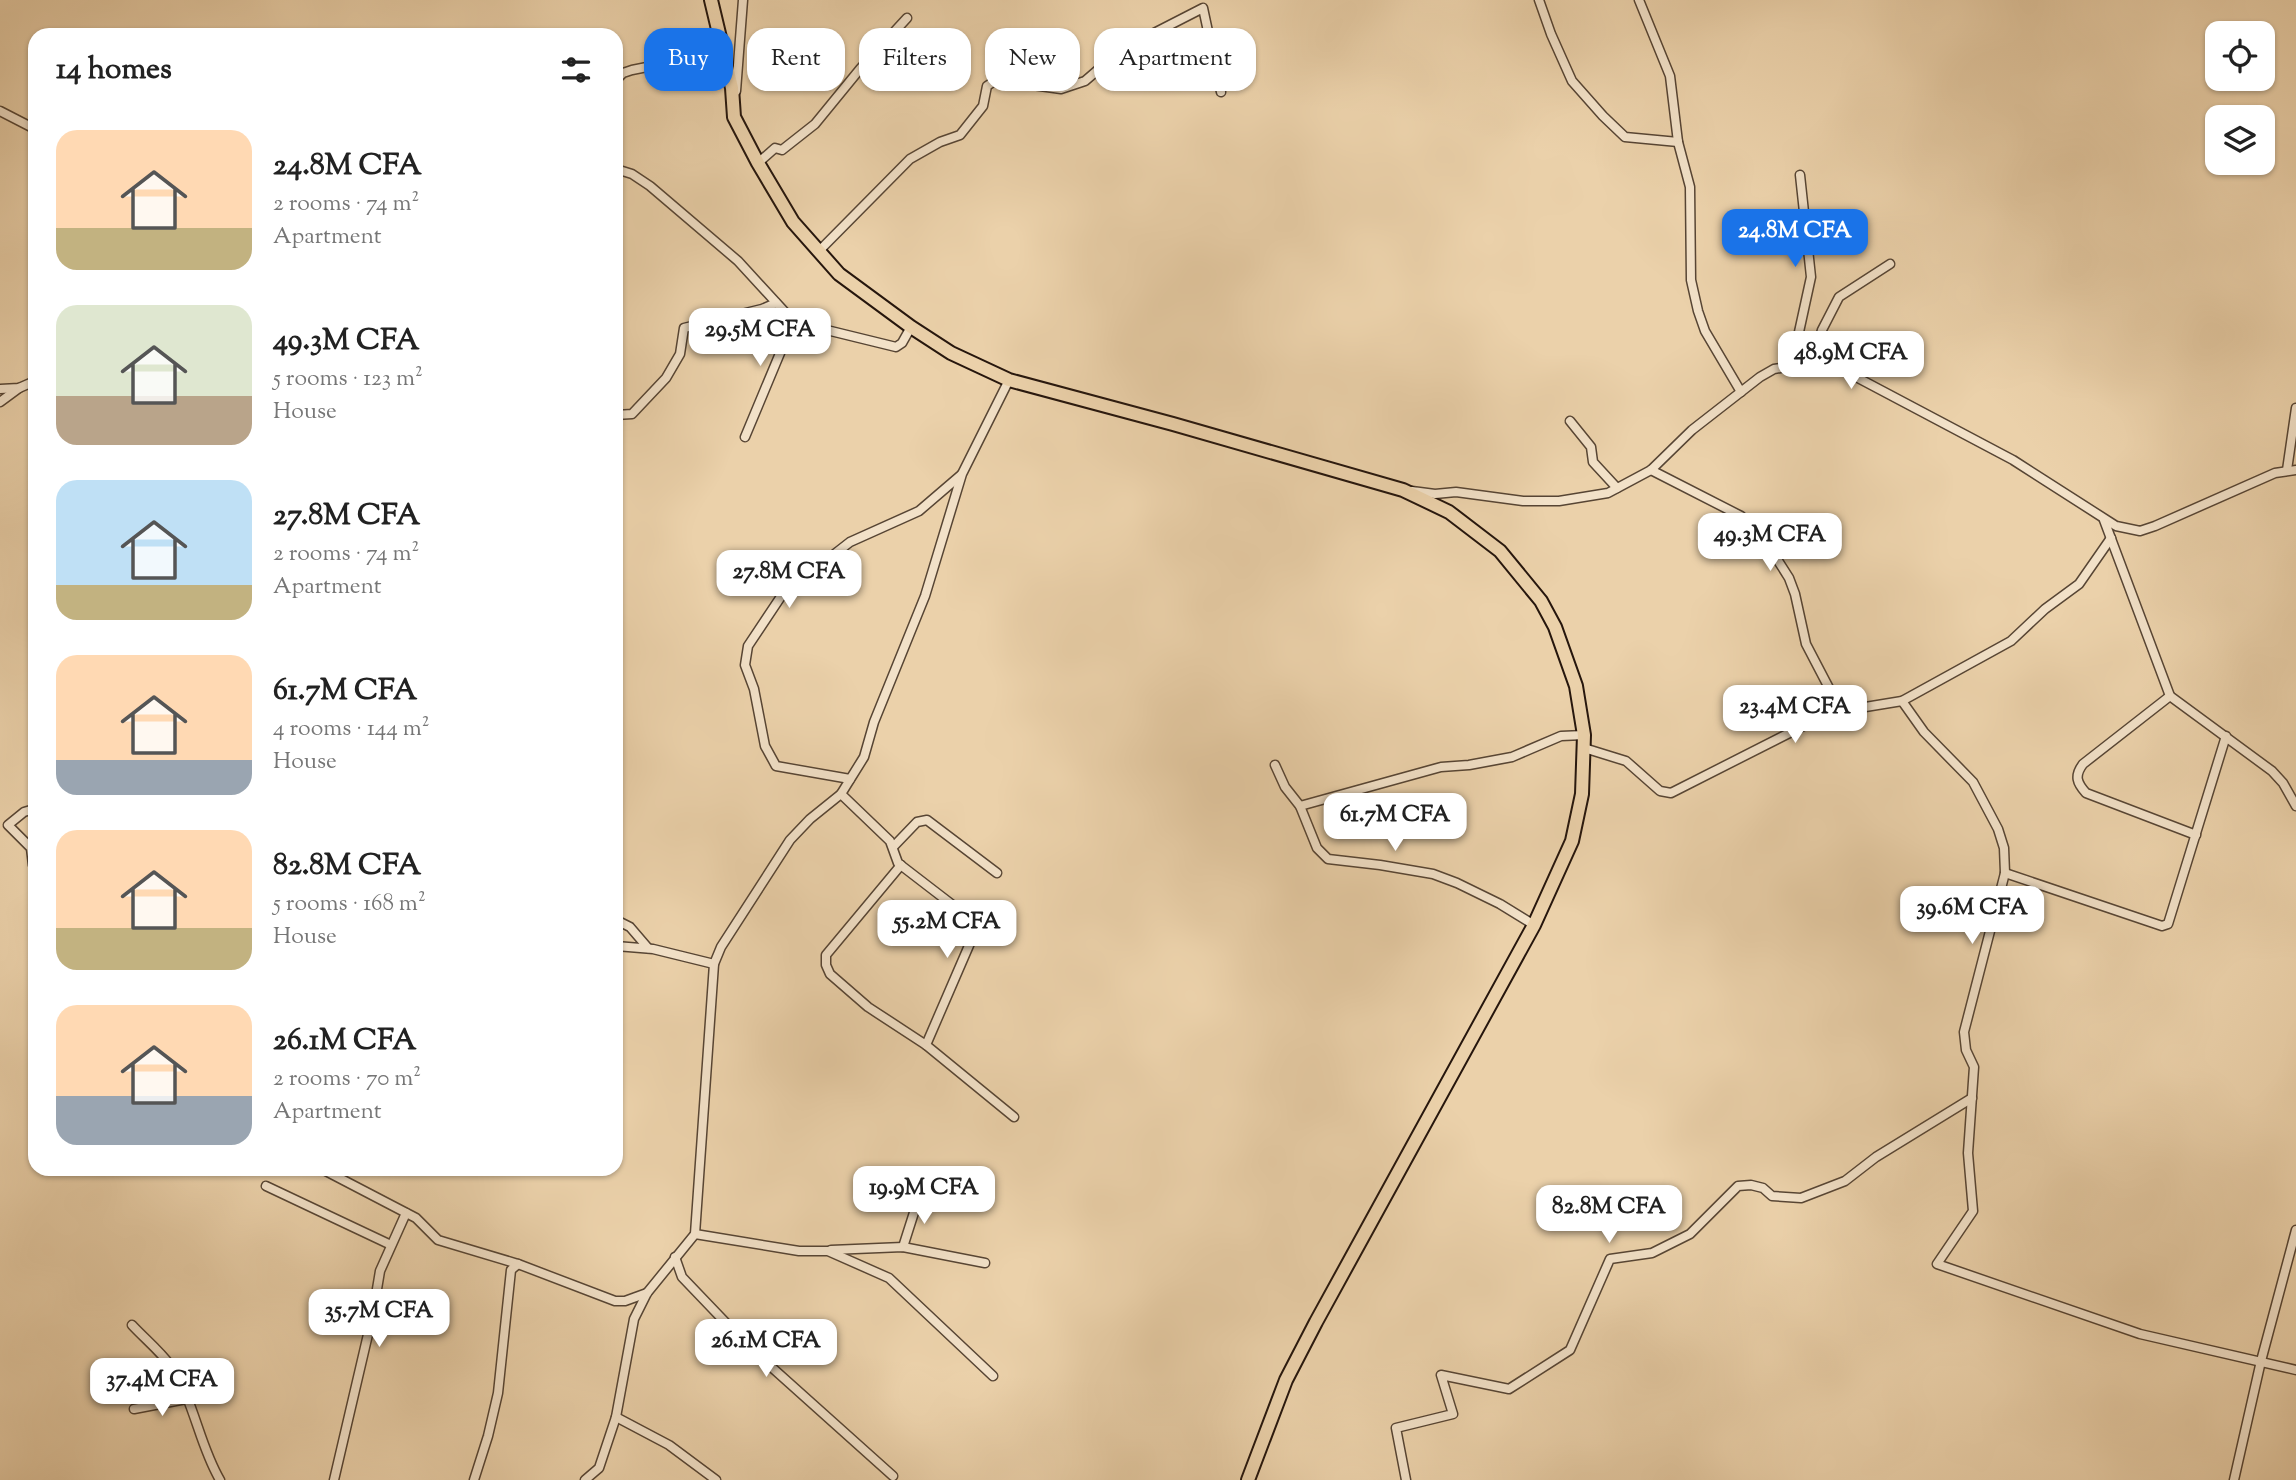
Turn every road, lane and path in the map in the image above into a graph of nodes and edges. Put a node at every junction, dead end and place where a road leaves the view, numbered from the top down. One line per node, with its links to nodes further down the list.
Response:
1 (711, 0): 6 (main road)
2 (743, 0): 12 (street)
3 (1539, 0): 14 (street)
4 (1639, 0): 14 (street)
5 (907, 18): 15 (street)
6 (717, 28)
7 (644, 68): 8 (street)
8 (623, 73)
9 (732, 91): 12 (main road)
10 (1221, 92): 18 (street)
11 (0, 111): 13 (street)
12 (734, 117): 15 (main road)
13 (28, 125)
14 (1678, 142): 29 (street)
15 (758, 163): 18 (main road)
16 (623, 171): 20 (street)
17 (1800, 175): 23 (street)
18 (818, 252): 22 (main road)
19 (1890, 264): 24 (street)
20 (776, 303): 21 (street); 32 (street)
21 (808, 327): 22 (street); 34 (street)
22 (911, 327): 25 (main road)
23 (1792, 364): 24 (street); 29 (street)
24 (1811, 365): 40 (street)
25 (1009, 380): 37 (street); 39 (main road)
26 (28, 385): 27 (street)
27 (19, 388): 28 (street); 30 (street)
28 (0, 389)
29 (1741, 392): 35 (street)
30 (0, 402)
31 (2296, 408): 36 (street)
32 (623, 415)
33 (1570, 421): 38 (street)
34 (746, 437)
35 (1651, 470): 38 (street); 44 (street)
36 (2291, 470): 40 (street)
37 (962, 474): 49 (street); 49 (street)
38 (1617, 488): 39 (street)
39 (1402, 490): 45 (main road)
40 (2104, 520): 41 (street)
41 (2111, 538): 42 (street); 43 (street)
42 (2170, 696): 46 (street); 54 (street)
43 (1902, 701): 44 (street); 59 (street)
44 (1841, 711): 47 (street)
45 (1584, 735): 47 (main road); 51 (street)
46 (2226, 736): 52 (street); 54 (street)
47 (1584, 748): 61 (main road)
48 (1275, 765): 51 (street)
49 (850, 779): 50 (street)
50 (841, 793): 56 (street); 64 (street)
51 (1300, 806): 61 (street)
52 (2296, 806)
53 (28, 811): 55 (street)
54 (2196, 835): 59 (street)
55 (28, 845)
56 (893, 846): 57 (street); 58 (street)
57 (901, 865): 65 (street); 65 (street)
58 (997, 873)
59 (2004, 873): 66 (street)
60 (623, 924): 63 (street)
61 (1534, 925): 94 (main road)
62 (623, 946): 63 (street)
63 (648, 948): 64 (street)
64 (714, 964): 73 (street)
65 (926, 1045): 67 (street)
66 (1972, 1098): 82 (street); 95 (street)
67 (1014, 1117)
68 (336, 1176): 71 (street)
69 (266, 1186): 74 (street)
70 (918, 1200): 75 (street)
71 (406, 1213): 74 (street); 79 (street)
72 (2296, 1230): 82 (street)
73 (695, 1234): 76 (street); 77 (street)
74 (391, 1245): 90 (street)
75 (903, 1247): 76 (street); 78 (street)
76 (828, 1251): 84 (street)
77 (675, 1257): 80 (street); 88 (street)
78 (985, 1263)
79 (518, 1264): 80 (street); 91 (street)
80 (647, 1293): 87 (street)
81 (132, 1325): 85 (street)
82 (2261, 1361): 83 (street); 96 (street)
83 (2296, 1370)
84 (993, 1376)
85 (186, 1399): 86 (street); 89 (street)
86 (134, 1409)
87 (616, 1417): 92 (street); 93 (street)
88 (894, 1476)
89 (220, 1480)
90 (334, 1480)
91 (474, 1480)
92 (585, 1480)
93 (716, 1480)
94 (1248, 1480)
95 (1406, 1480)
96 (2234, 1480)

